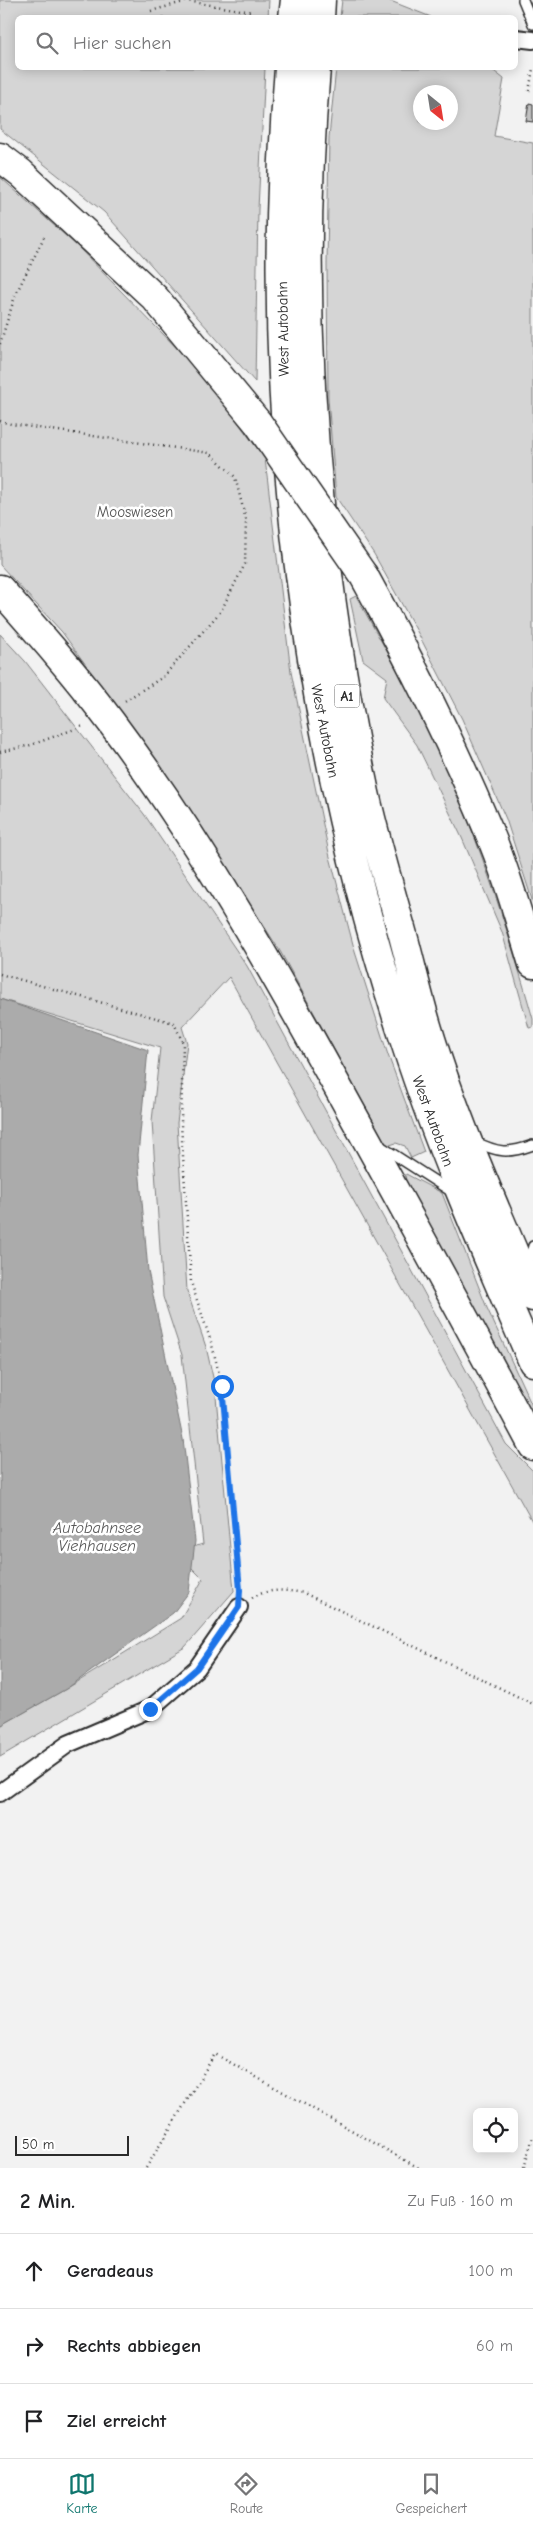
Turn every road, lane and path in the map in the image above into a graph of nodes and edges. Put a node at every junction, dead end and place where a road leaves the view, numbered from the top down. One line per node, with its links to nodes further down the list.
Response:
1 (187, 0): 5 (path); 6 (path)
2 (294, 0): 7 (highway)
3 (322, 0): 8 (highway)
4 (523, 0): 9 (lane)
5 (151, 11)
6 (252, 12)
7 (293, 15)
8 (320, 15)
9 (533, 24)
10 (518, 38): 11 (street)
11 (533, 40)
12 (533, 69): 15 (path)
13 (289, 70): 29 (highway, West Autobahn / A1)
14 (316, 70): 26 (highway, West Autobahn / A1)
15 (529, 91)
16 (0, 156): 24 (highway, bridge)
17 (44, 237): 18 (path)
18 (0, 344)
19 (0, 421): 21 (path)
20 (0, 589): 27 (highway)
21 (122, 702)
22 (82, 726): 23 (path)
23 (0, 752)
24 (533, 964)
25 (0, 974): 34 (path)
26 (464, 1131): 28 (lane); 31 (highway, West Autobahn / A1)
27 (364, 1135): 29 (lane); 33 (highway)
28 (533, 1145)
29 (463, 1199): 32 (highway, West Autobahn / A1)
30 (533, 1246): 31 (lane)
31 (529, 1288)
32 (533, 1362)
33 (533, 1446)
34 (239, 1607): 35 (path); 36 (street)
35 (533, 1704)
36 (0, 1794)
37 (533, 2138): 40 (path)
38 (146, 2168): 39 (path)
39 (419, 2168)
40 (524, 2168)

